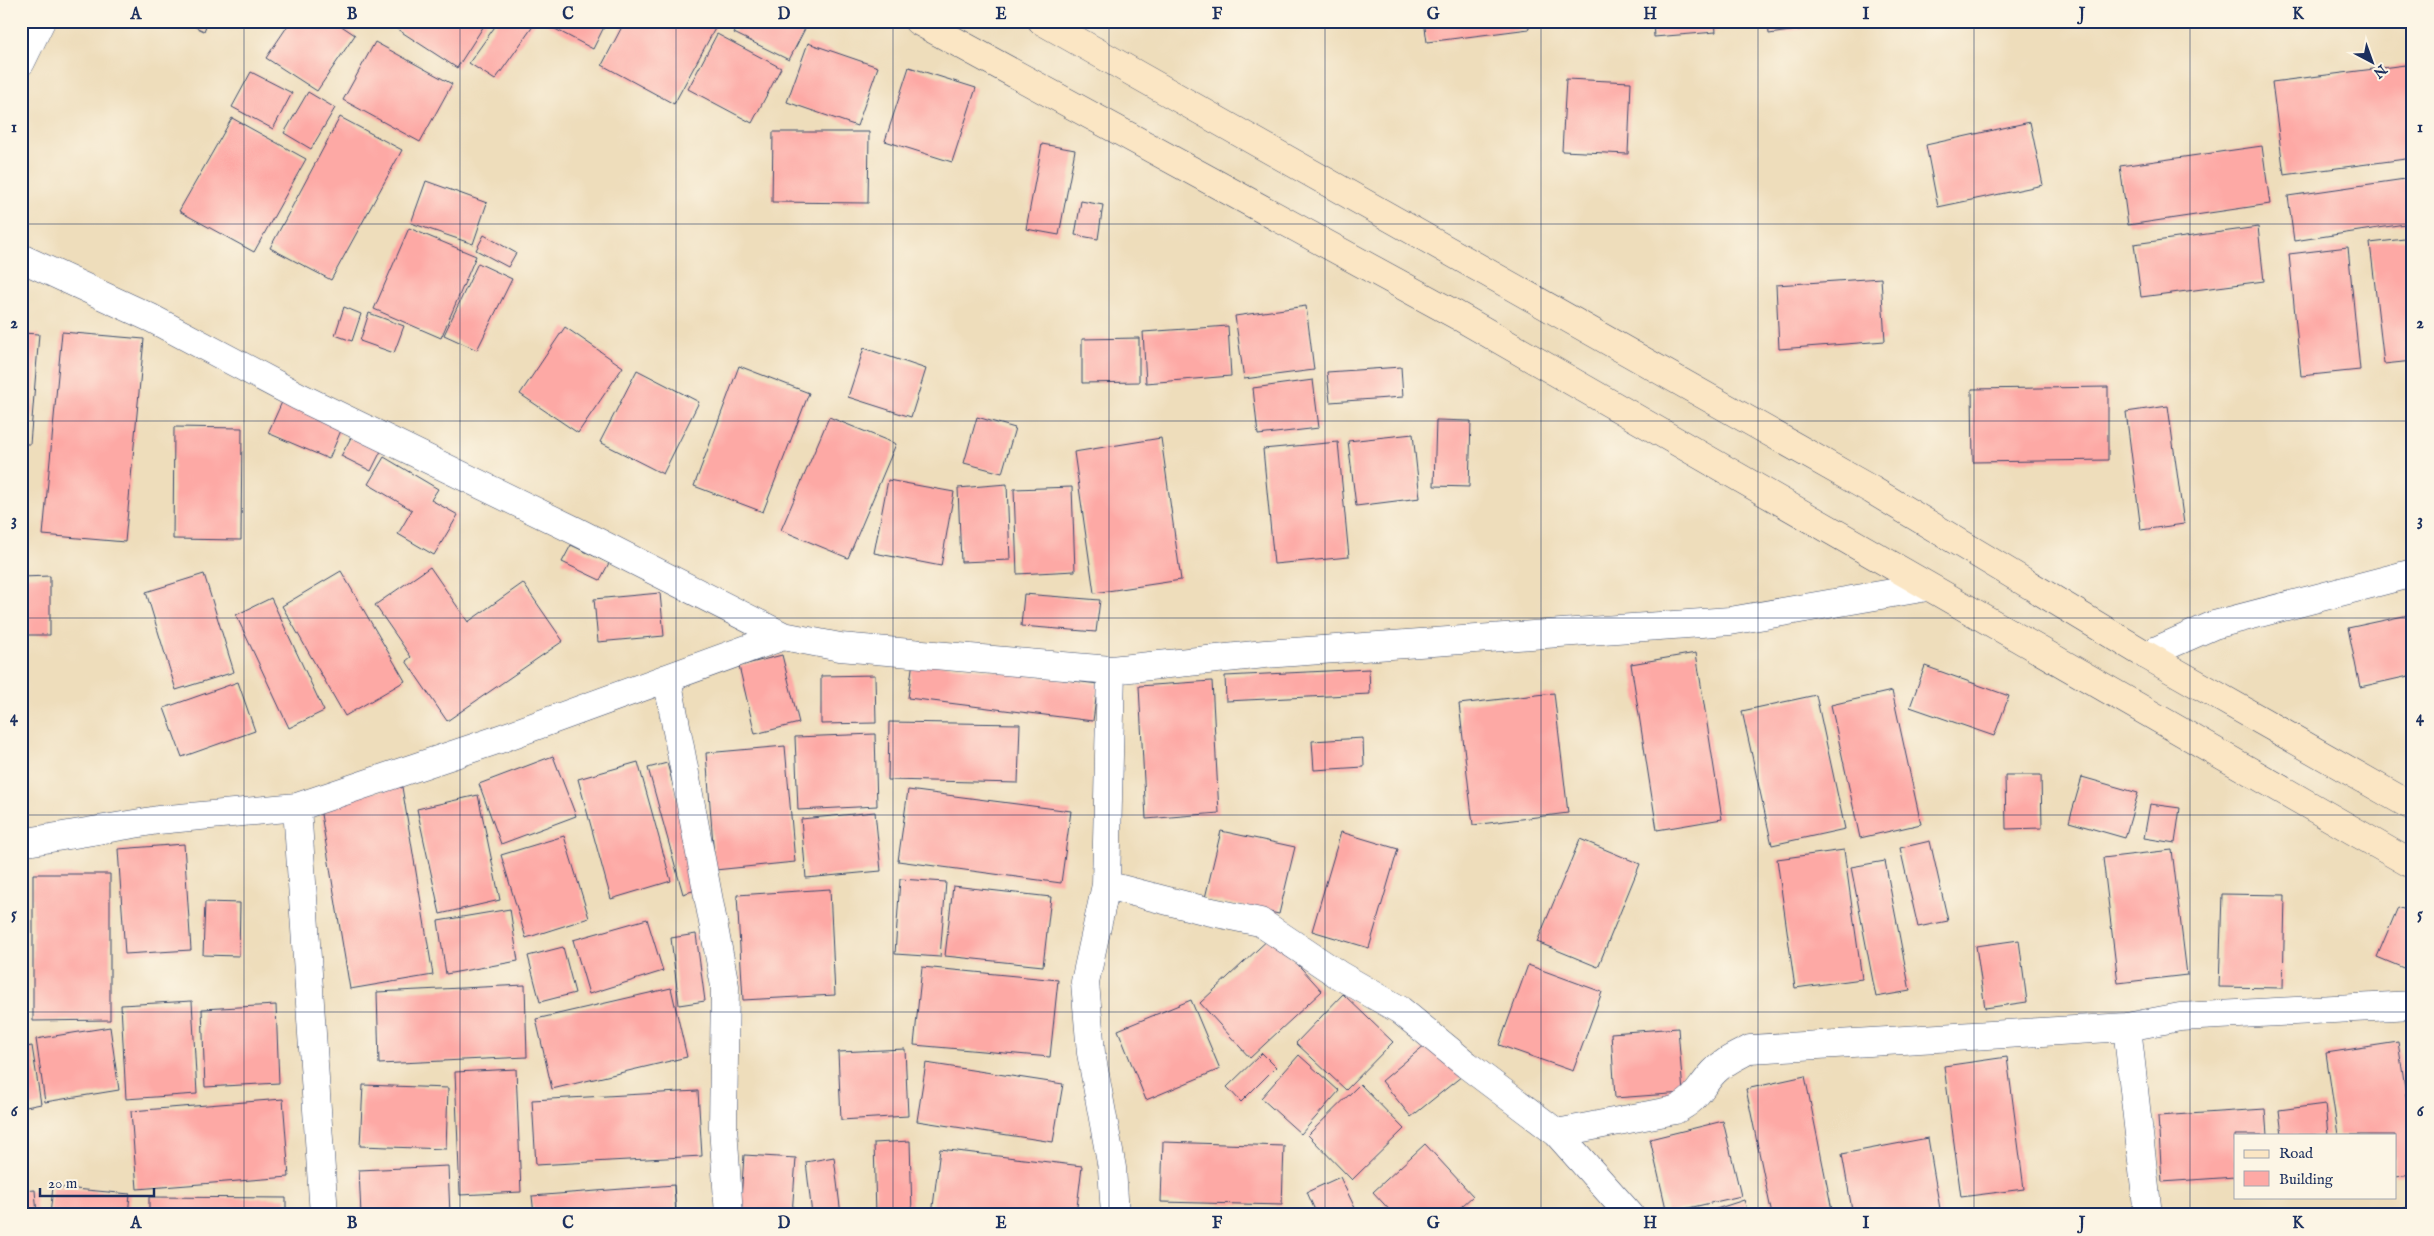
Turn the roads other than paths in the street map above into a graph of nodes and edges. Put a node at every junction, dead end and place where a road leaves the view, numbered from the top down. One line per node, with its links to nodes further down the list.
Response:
1 (41, 21): 4 (street)
2 (918, 21): 7 (main road)
3 (1042, 21): 9 (main road)
4 (21, 62)
5 (21, 258): 8 (street)
6 (2413, 573): 9 (street)
7 (1927, 586): 10 (street); 15 (main road)
8 (783, 636): 10 (street); 11 (street)
9 (2146, 655): 13 (main road)
10 (1111, 670): 16 (street)
11 (667, 678): 12 (street); 21 (street)
12 (297, 807): 14 (street); 20 (street)
13 (2413, 807)
14 (21, 843)
15 (2413, 865)
16 (1106, 885): 19 (street); 22 (street)
17 (2413, 1006): 18 (street)
18 (2127, 1027): 19 (street); 24 (street)
19 (1557, 1133): 23 (street)
20 (324, 1215)
21 (729, 1215)
22 (1115, 1215)
23 (1630, 1215)
24 (2148, 1215)

